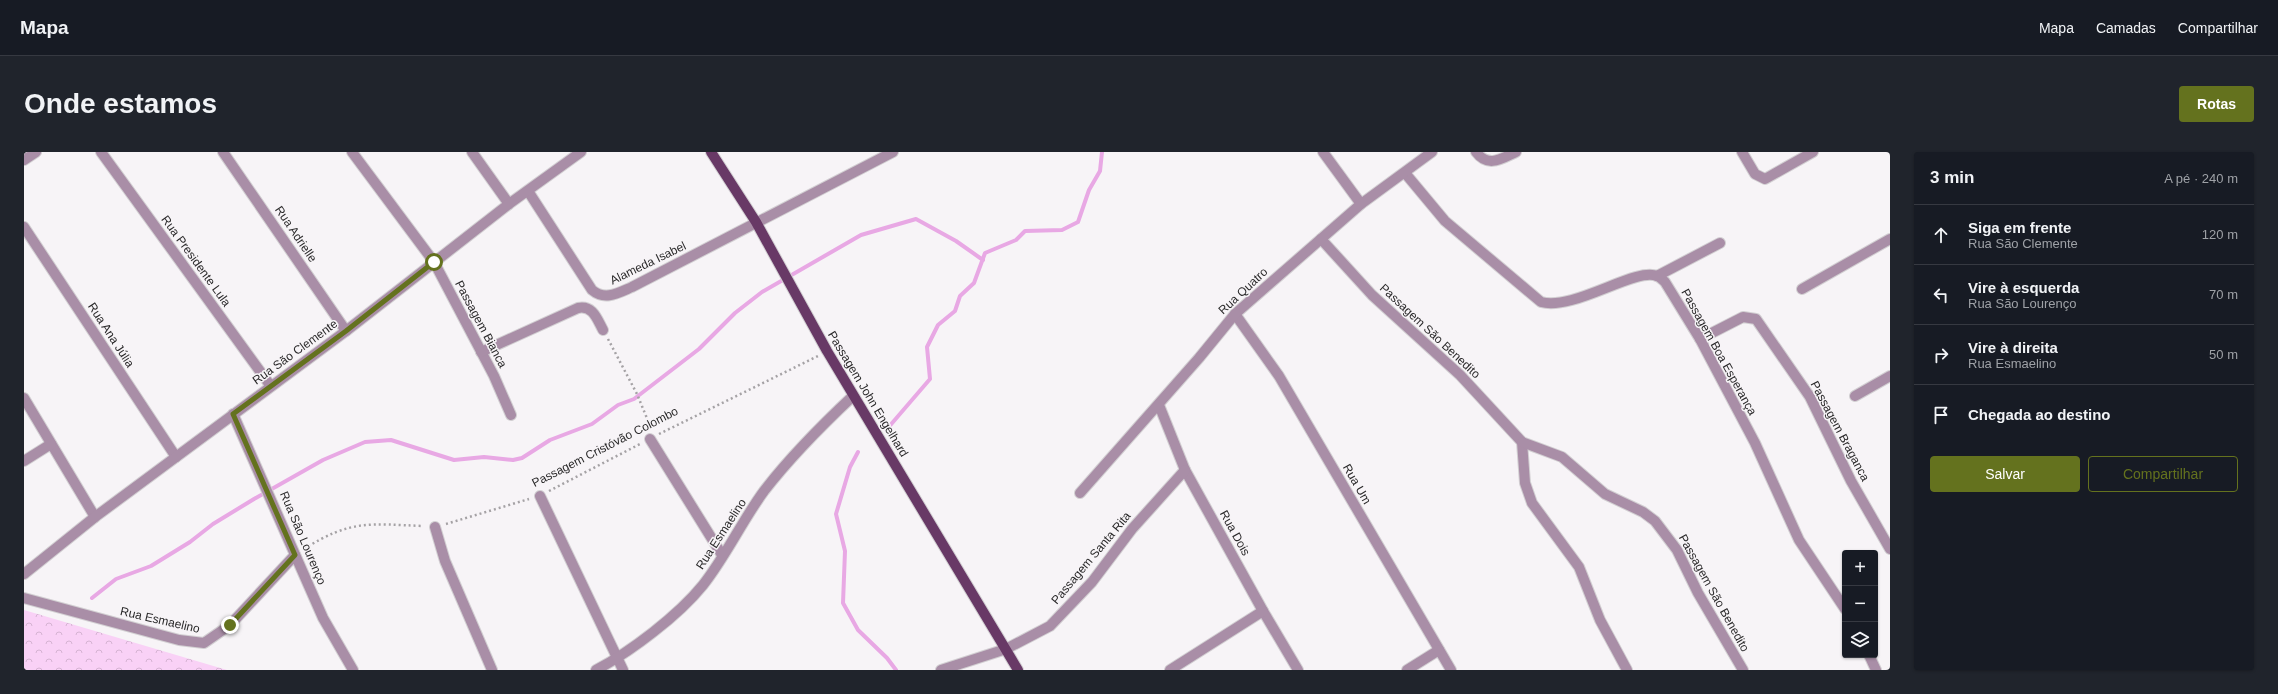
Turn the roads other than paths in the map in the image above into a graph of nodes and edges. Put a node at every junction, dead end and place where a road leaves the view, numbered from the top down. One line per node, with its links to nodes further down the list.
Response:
1 (36, 152): 16 (street)
2 (101, 152): 36 (street, Rua Presidente Lula)
3 (223, 152): 32 (street, Rua Adrielle)
4 (352, 152): 27 (street, Passagem Bianca)
5 (472, 152): 20 (street)
6 (581, 152): 19 (street, Rua São Clemente)
7 (710, 152): 22 (main road, Passagem John Engelhard)
8 (1323, 152): 21 (street)
9 (1416, 152): 17 (street)
10 (1432, 152): 17 (street, Rua Quatro)
11 (1476, 152): 12 (street)
12 (1516, 152)
13 (1742, 152): 14 (street)
14 (1813, 152)
15 (891, 153): 22 (street)
16 (24, 160)
17 (1421, 161): 18 (street, Rua Quatro)
18 (1405, 173): 21 (street, Rua Quatro); 28 (street)
19 (528, 191): 20 (street, Rua São Clemente); 22 (street, Alameda Isabel)
20 (509, 204): 27 (street, Rua São Clemente)
21 (1361, 204): 24 (street, Rua Quatro)
22 (756, 222): 37 (main road, Passagem John Engelhard)
23 (24, 227): 46 (street, Rua Ana Júlia)
24 (1321, 239): 30 (street, Rua Quatro); 44 (street, Passagem São Benedito)
25 (1890, 239): 29 (street)
26 (1720, 243): 28 (street)
27 (434, 262): 32 (street, Rua São Clemente); 34 (street, Passagem Bianca)
28 (1657, 276): 33 (street, Passagem Boa Esperança)
29 (1802, 289)
30 (1235, 314): 40 (street, Rua Quatro); 61 (street, Rua Um)
31 (603, 330): 34 (street)
32 (346, 331): 36 (street, Rua São Clemente)
33 (1700, 339): 53 (street, Passagem Braganca); 58 (street, Passagem Boa Esperança)
34 (481, 352): 42 (street, Passagem Bianca)
35 (1890, 376): 38 (street)
36 (270, 385): 41 (street, Rua São Clemente)
37 (853, 396): 55 (street, Rua Esmaelino); 60 (main road, Passagem John Engelhard)
38 (1855, 396)
39 (24, 398): 45 (street)
40 (1159, 405): 48 (street, Rua Dois); 49 (street, Rua Quatro)
41 (233, 414): 46 (street, Rua São Clemente); 54 (street, Rua São Lourenço)
42 (511, 415)
43 (652, 438): 55 (street)
44 (1522, 442): 74 (street); 75 (street, Passagem São Benedito)
45 (51, 444): 47 (street); 51 (street)
46 (176, 457): 51 (street, Rua São Clemente)
47 (24, 461)
48 (1185, 470): 59 (street, Rua Dois); 60 (street, Passagem Santa Rita)
49 (1080, 493)
50 (540, 496): 62 (street)
51 (95, 518): 56 (street, Rua São Clemente)
52 (435, 527): 65 (street)
53 (1890, 549)
54 (295, 555): 57 (street, Rua Esmaelino); 64 (street, Rua São Lourenço)
55 (722, 555): 62 (street, Rua Esmaelino)
56 (24, 574)
57 (24, 598)
58 (1842, 604)
59 (1262, 612): 70 (street); 71 (street, Rua Dois)
60 (1006, 649): 68 (street, Passagem Santa Rita); 69 (main road, Passagem John Engelhard)
61 (1439, 650): 72 (street); 73 (street, Rua Um)
62 (618, 658): 66 (street, Rua Esmaelino); 67 (street)
63 (1870, 658): 76 (street)
64 (353, 670)
65 (492, 670)
66 (596, 670)
67 (623, 670)
68 (941, 670)
69 (1018, 670)
70 (1170, 670)
71 (1298, 670)
72 (1407, 670)
73 (1451, 670)
74 (1627, 670)
75 (1743, 670)
76 (1876, 670)

